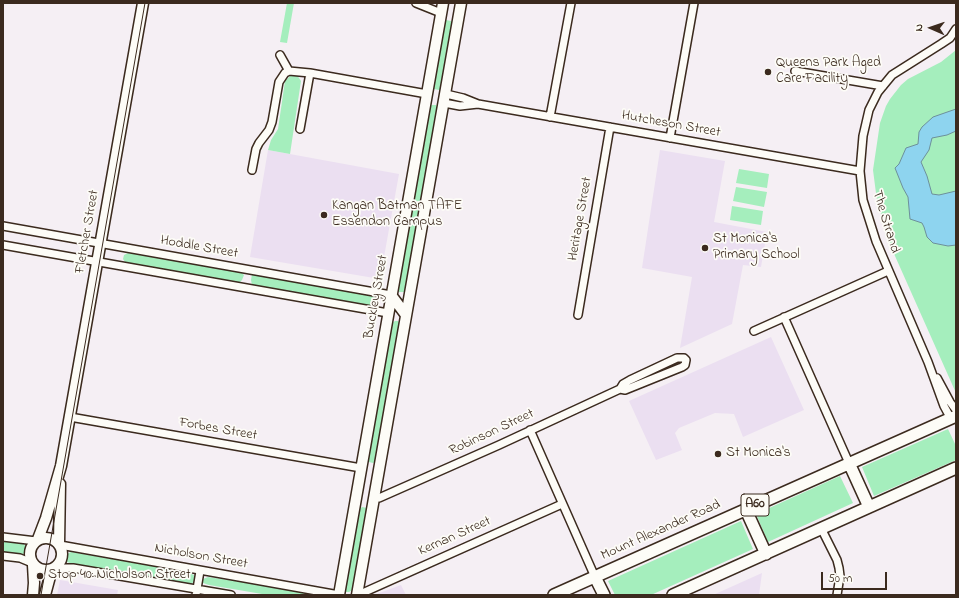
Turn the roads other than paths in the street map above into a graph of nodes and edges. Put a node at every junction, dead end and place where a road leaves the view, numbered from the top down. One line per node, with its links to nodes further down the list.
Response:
1 (142, 3): 23 (main road, Fletcher Street)
2 (416, 3): 6 (street)
3 (461, 3): 7 (main road)
4 (571, 3): 16 (street)
5 (694, 3): 19 (street)
6 (442, 8): 7 (main road); 14 (main road, Buckley Street)
7 (459, 16): 15 (main road)
8 (956, 29): 13 (street, The Strand)
9 (280, 55): 10 (street)
10 (289, 71): 12 (street); 20 (street)
11 (795, 71): 13 (street)
12 (310, 73): 14 (street); 18 (street)
13 (883, 86): 21 (street, The Strand)
14 (427, 94): 15 (main road); 27 (main road, Buckley Street)
15 (445, 99): 16 (street, Hutcheson Street); 29 (main road)
16 (550, 117): 17 (street, Hutcheson Street)
17 (610, 127): 19 (street, Hutcheson Street); 30 (street, Heritage Street)
18 (300, 129)
19 (670, 138): 21 (street, Hutcheson Street)
20 (252, 170)
21 (860, 171): 26 (street, The Strand)
22 (3, 226): 23 (street, Hoddle Street)
23 (100, 243): 25 (main road, Fletcher Street); 27 (street, Hoddle Street)
24 (3, 245): 25 (street)
25 (97, 262): 28 (street); 34 (main road, Fletcher Street)
26 (888, 271): 31 (street); 35 (street, The Strand)
27 (391, 295): 28 (main road, Buckley Street); 29 (main road)
28 (388, 314): 29 (main road); 39 (main road, Buckley Street)
29 (406, 315): 41 (main road)
30 (578, 315)
31 (784, 317): 32 (street); 37 (street)
32 (754, 331)
33 (620, 389): 33 (street, Robinson Street); 36 (street, Robinson Street)
34 (70, 417): 38 (main road, Fletcher Street); 39 (street, Forbes Street)
35 (955, 418): 37 (main road, Mount Alexander Road / A60)
36 (530, 430): 43 (street, Robinson Street); 44 (street)
37 (849, 463): 45 (main road); 46 (main road, Mount Alexander Road / A60)
38 (61, 466): 49 (main road, Fletcher Street); 50 (main road, Fletcher Street)
39 (361, 468): 41 (main road); 42 (main road, Buckley Street)
40 (956, 468): 45 (main road)
41 (379, 471): 43 (main road)
42 (356, 495): 43 (main road); 61 (main road, Buckley Street)
43 (374, 498): 62 (main road)
44 (562, 504): 56 (street); 62 (street, Kernan Street)
45 (869, 507): 47 (main road)
46 (746, 510): 51 (main road); 56 (main road, Mount Alexander Road / A60)
47 (821, 528): 51 (main road); 66 (street)
48 (3, 537): 49 (street)
49 (37, 540): 50 (main road); 53 (main road)
50 (59, 545): 54 (main road); 55 (street, Nicholson Street)
51 (766, 554): 65 (main road)
52 (3, 556): 53 (street)
53 (32, 564): 54 (main road); 58 (main road)
54 (53, 568): 57 (street); 59 (main road)
55 (200, 571): 57 (street); 61 (street, Nicholson Street)
56 (595, 577): 63 (main road, Mount Alexander Road / A60); 64 (main road)
57 (197, 592): 60 (street)
58 (33, 595)
59 (45, 595)
60 (231, 595)
61 (340, 595)
62 (357, 595)
63 (554, 595)
64 (604, 595)
65 (674, 595)
66 (837, 595)

